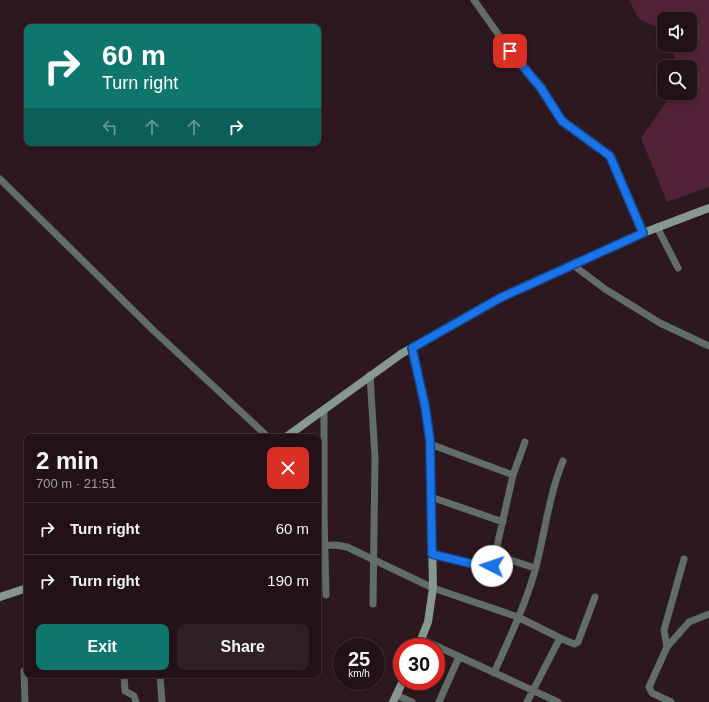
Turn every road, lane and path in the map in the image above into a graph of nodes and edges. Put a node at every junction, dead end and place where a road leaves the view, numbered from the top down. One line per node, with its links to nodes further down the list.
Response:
1 (474, 0): 5 (street)
2 (0, 180): 12 (street)
3 (709, 208): 4 (main road)
4 (657, 228): 5 (main road); 7 (street)
5 (643, 233): 6 (main road)
6 (574, 265): 8 (street); 9 (main road)
7 (678, 268)
8 (709, 346)
9 (412, 348): 10 (main road); 15 (main road)
10 (370, 376): 11 (main road); 23 (street)
11 (324, 410): 13 (main road); 20 (street)
12 (265, 434)
13 (290, 434)
14 (525, 442): 17 (street)
15 (430, 444): 17 (street); 18 (main road)
16 (563, 461): 25 (street)
17 (514, 475): 19 (street)
18 (431, 498): 19 (street); 21 (main road)
19 (503, 522): 22 (street)
20 (322, 546): 23 (street); 28 (street)
21 (432, 554): 22 (street); 26 (main road)
22 (495, 555): 25 (street)
23 (374, 559): 26 (street); 31 (street)
24 (684, 559): 36 (street)
25 (535, 568): 33 (street)
26 (433, 588): 33 (street); 34 (main road)
27 (24, 589): 29 (main road)
28 (326, 595)
29 (0, 597)
30 (596, 597): 35 (street)
31 (373, 604)
32 (709, 614): 36 (street)
33 (518, 617): 35 (street); 39 (street)
34 (422, 638)
35 (560, 638): 43 (street)
36 (667, 647): 52 (street)
37 (445, 652): 38 (street)
38 (459, 657): 39 (street); 49 (street)
39 (494, 673): 43 (street)
40 (24, 678): 45 (street)
41 (124, 678): 46 (street)
42 (160, 678): 47 (street)
43 (532, 691): 50 (street); 51 (street)
44 (395, 698): 48 (street)
45 (25, 702)
46 (136, 702)
47 (162, 702)
48 (412, 702)
49 (439, 702)
50 (527, 702)
51 (558, 702)
52 (670, 702)

